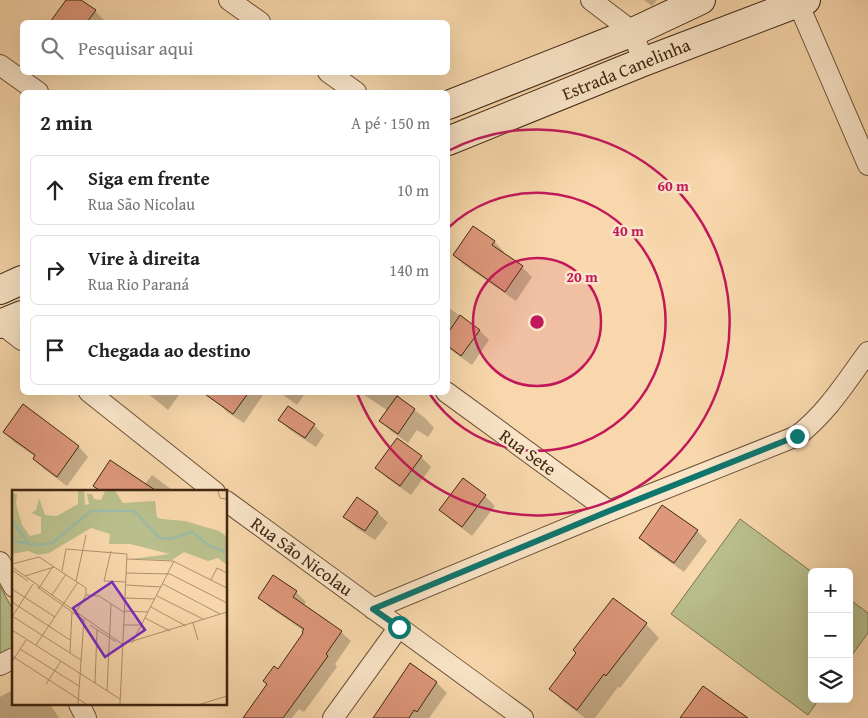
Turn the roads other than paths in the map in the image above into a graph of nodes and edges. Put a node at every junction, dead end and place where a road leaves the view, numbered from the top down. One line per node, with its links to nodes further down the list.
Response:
1 (230, 0): 5 (street)
2 (591, 0): 6 (street)
3 (701, 0): 6 (street, Estrada Canelinha)
4 (802, 1): 7 (street, Estrada Canelinha); 14 (street)
5 (257, 20)
6 (633, 32): 7 (street); 12 (street, Estrada Canelinha)
7 (643, 62): 13 (street, Estrada Canelinha)
8 (0, 65): 10 (street)
9 (332, 75): 11 (street)
10 (35, 90)
11 (353, 90)
12 (450, 105)
13 (450, 140)
14 (868, 166)
15 (20, 281): 16 (street)
16 (0, 290)
17 (6, 321): 18 (street)
18 (20, 338)
19 (868, 352): 24 (street)
20 (93, 395): 22 (street)
21 (450, 395): 24 (street, Rua Sete)
22 (212, 490)
23 (229, 509): 27 (street, Rua São Nicolau)
24 (609, 511): 27 (street)
25 (0, 562): 26 (street)
26 (12, 583)
27 (373, 609): 28 (street, Rua São Nicolau)
28 (399, 627): 31 (street); 32 (street, Rua São Nicolau)
29 (12, 659): 30 (street)
30 (0, 666)
31 (332, 718)
32 (523, 718)

